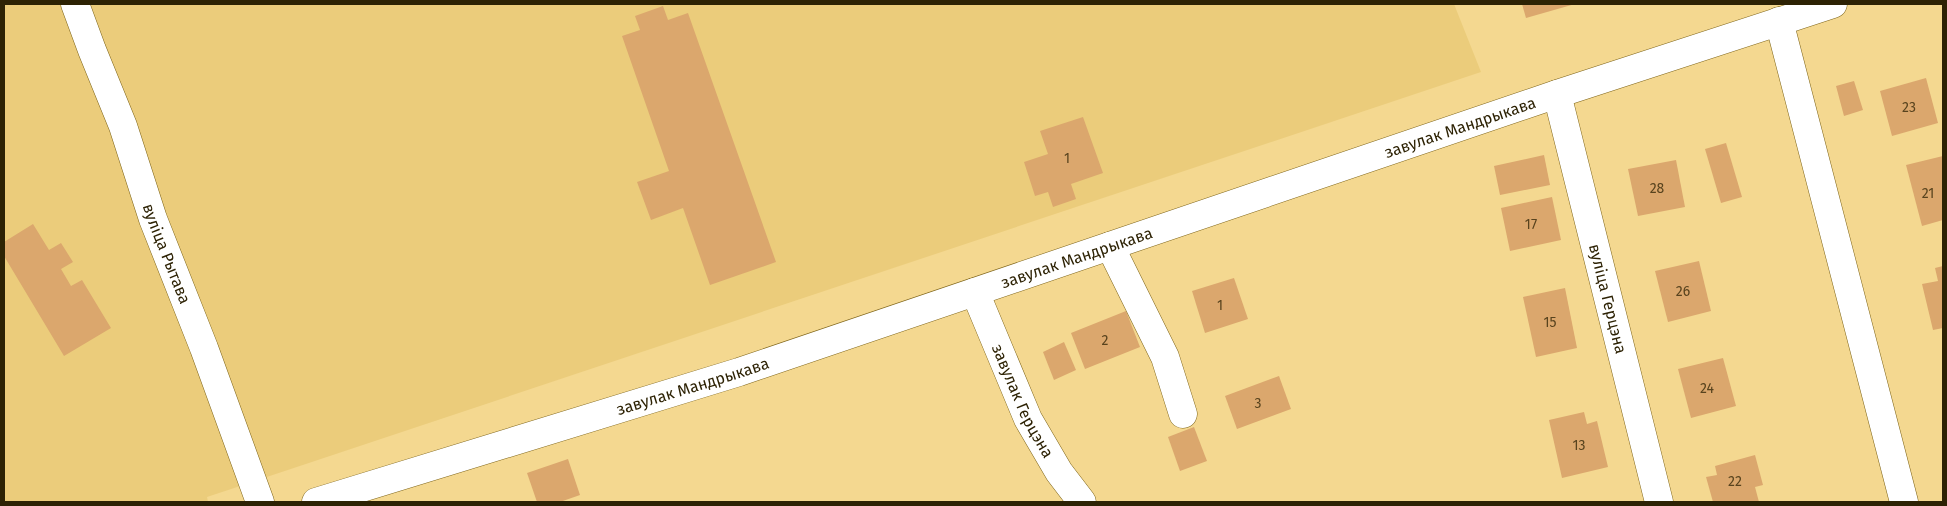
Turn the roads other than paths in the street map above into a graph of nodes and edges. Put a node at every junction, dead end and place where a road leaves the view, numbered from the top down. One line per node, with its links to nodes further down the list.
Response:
1 (75, 4): 8 (street, вуліца Рытава)
2 (1833, 4): 3 (street, завулак Мандрыкава)
3 (1779, 21): 4 (street, завулак Мандрыкава); 12 (street)
4 (1557, 94): 5 (street, завулак Мандрыкава); 11 (street, вуліца Герцэна)
5 (1110, 246): 6 (street, завулак Мандрыкава); 7 (street)
6 (975, 292): 9 (street, завулак Мандрыкава); 10 (street, завулак Герцэна)
7 (1183, 414)
8 (260, 502)
9 (316, 502)
10 (1082, 502)
11 (1659, 502)
12 (1904, 502)

